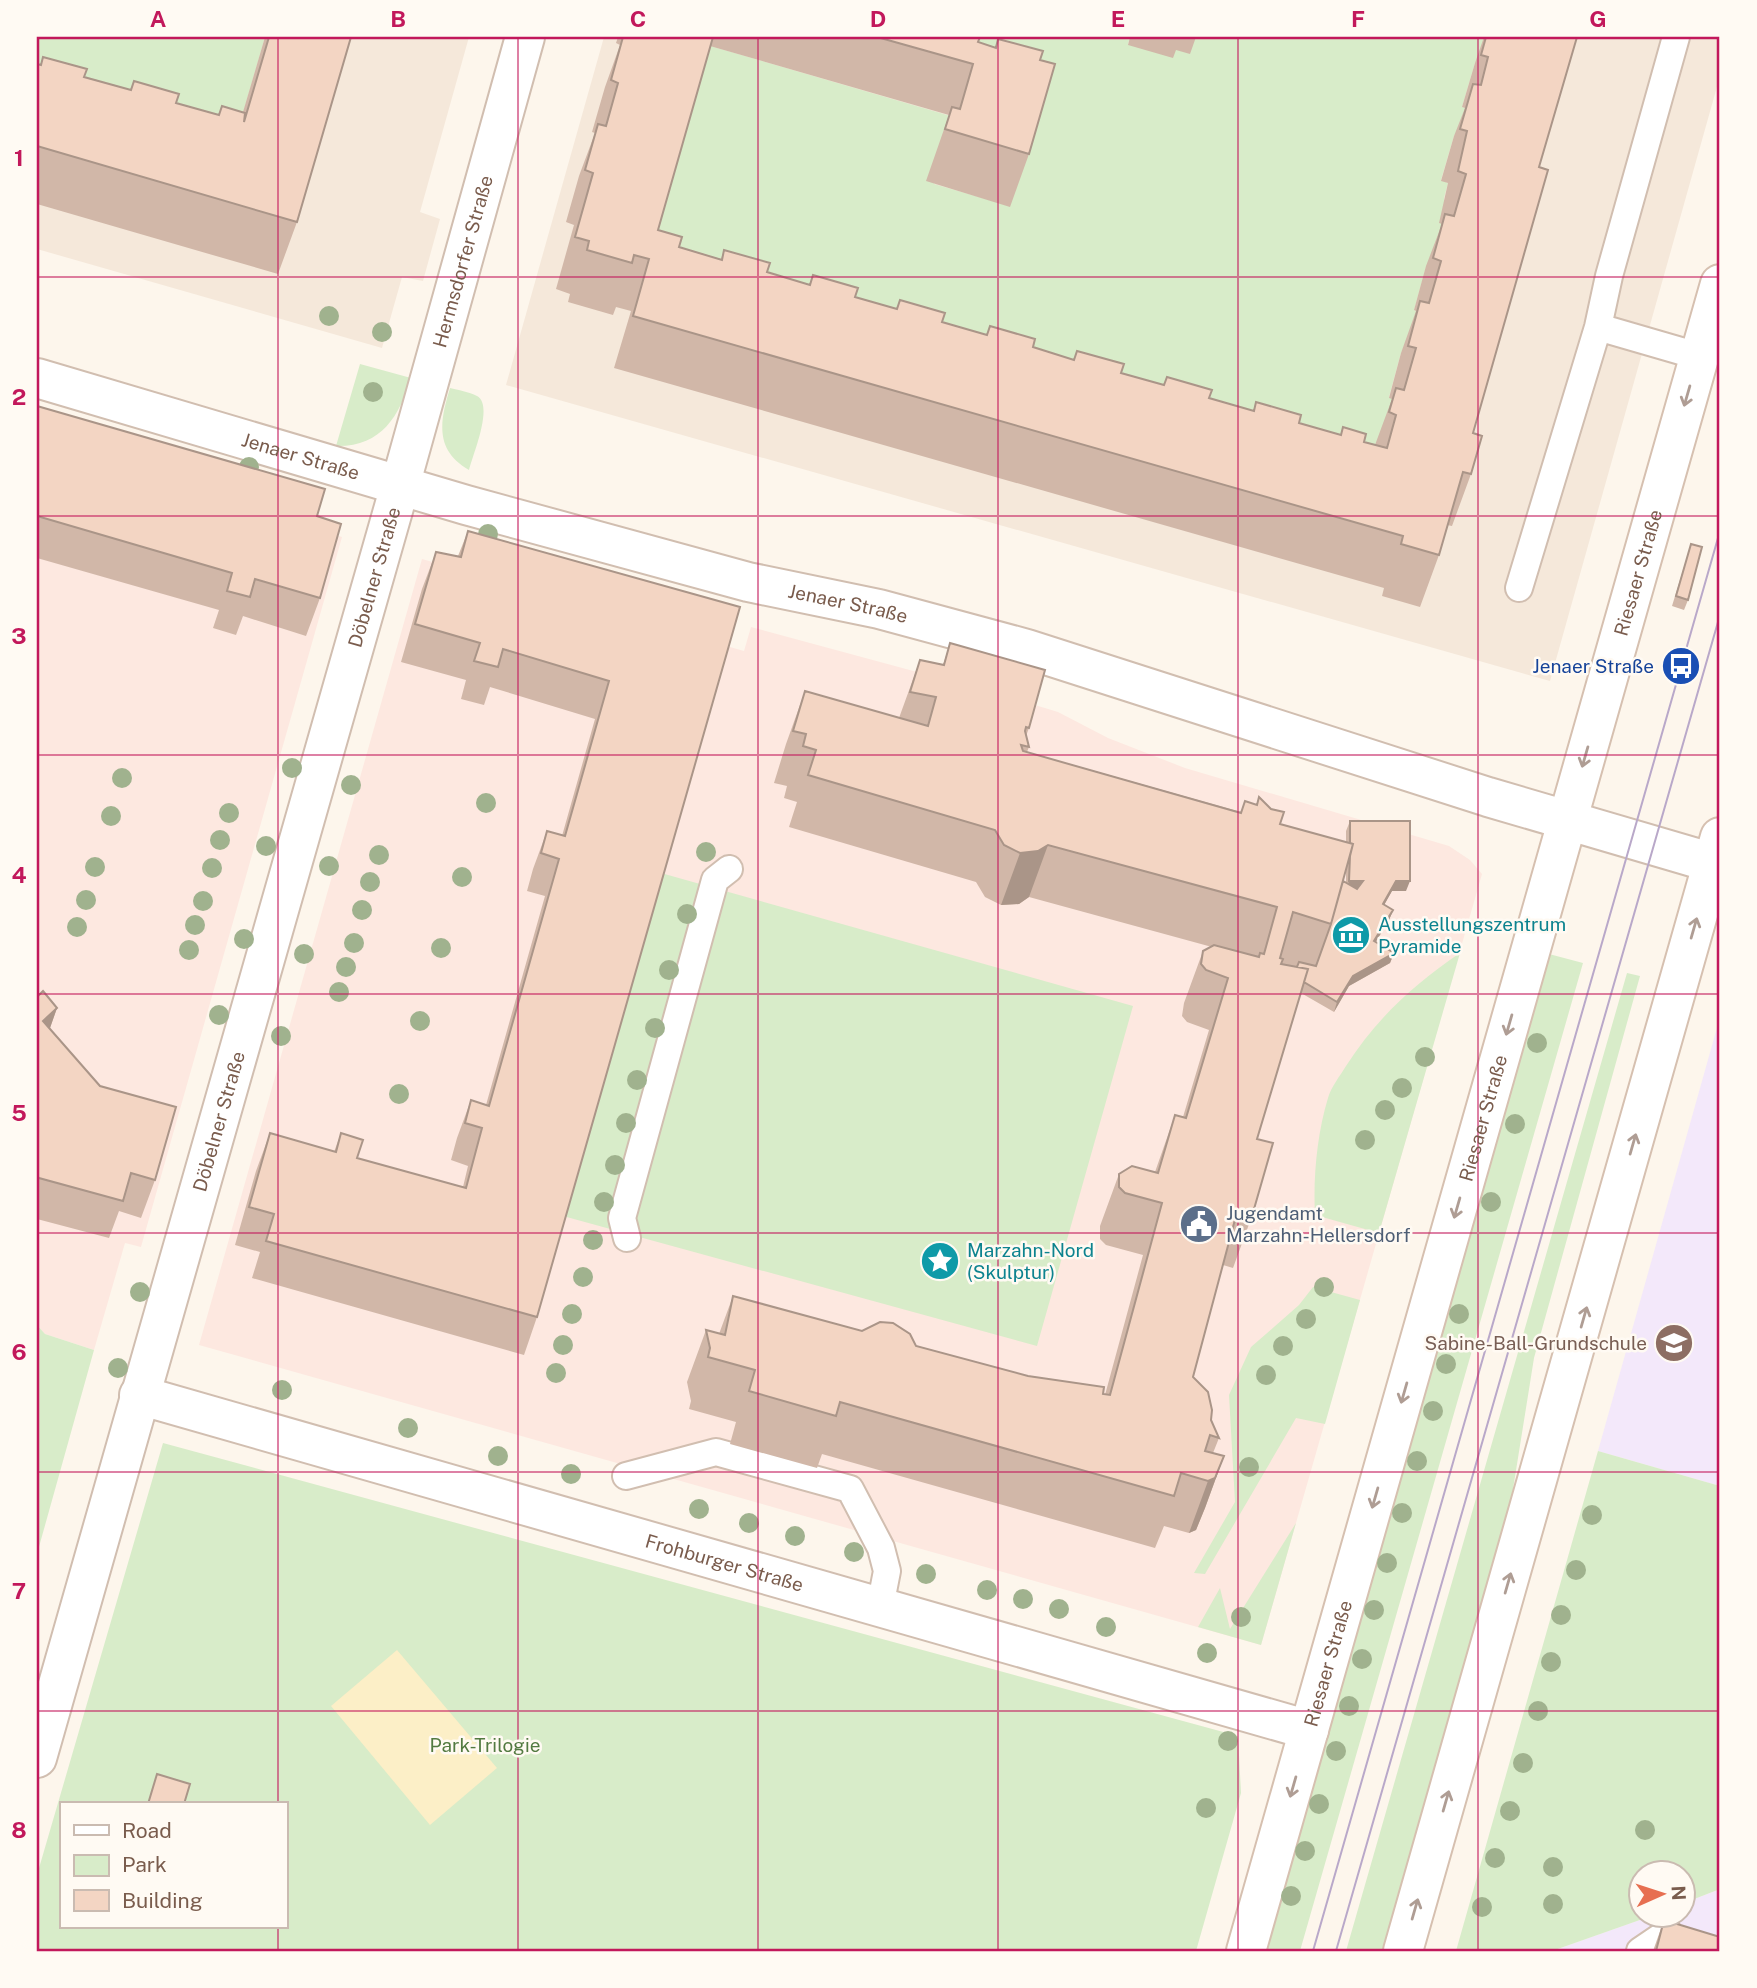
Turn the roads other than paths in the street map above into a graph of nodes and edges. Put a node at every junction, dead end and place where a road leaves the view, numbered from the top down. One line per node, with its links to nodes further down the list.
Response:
1 (525, 37): 7 (street, Hermsdorfer Straße)
2 (1676, 37): 4 (lane)
3 (1720, 284): 5 (street, Riesaer Straße)
4 (1598, 327): 5 (lane); 8 (lane)
5 (1699, 356): 9 (street, Riesaer Straße, one-way to 9)
6 (37, 378): 7 (street, Jenaer Straße)
7 (400, 486): 9 (street, Jenaer Straße); 13 (street, Döbelner Straße)
8 (1519, 588)
9 (1567, 820): 10 (street, Jenaer Straße); 17 (street, Riesaer Straße, one-way to 17)
10 (1718, 855): 21 (street, one-way to 10)
11 (729, 869): 12 (lane)
12 (627, 1238)
13 (139, 1395): 15 (street, Frohburger Straße); 16 (street, Döbelner Straße)
14 (626, 1476): 15 (lane)
15 (880, 1607): 17 (street, Frohburger Straße)
16 (50, 1663): 18 (street, Döbelner Straße)
17 (1309, 1730): 20 (street, Riesaer Straße, one-way to 20)
18 (37, 1758)
19 (1668, 1932): 22 (lane)
20 (1246, 1951)
21 (1403, 1951)
22 (1640, 1951)

